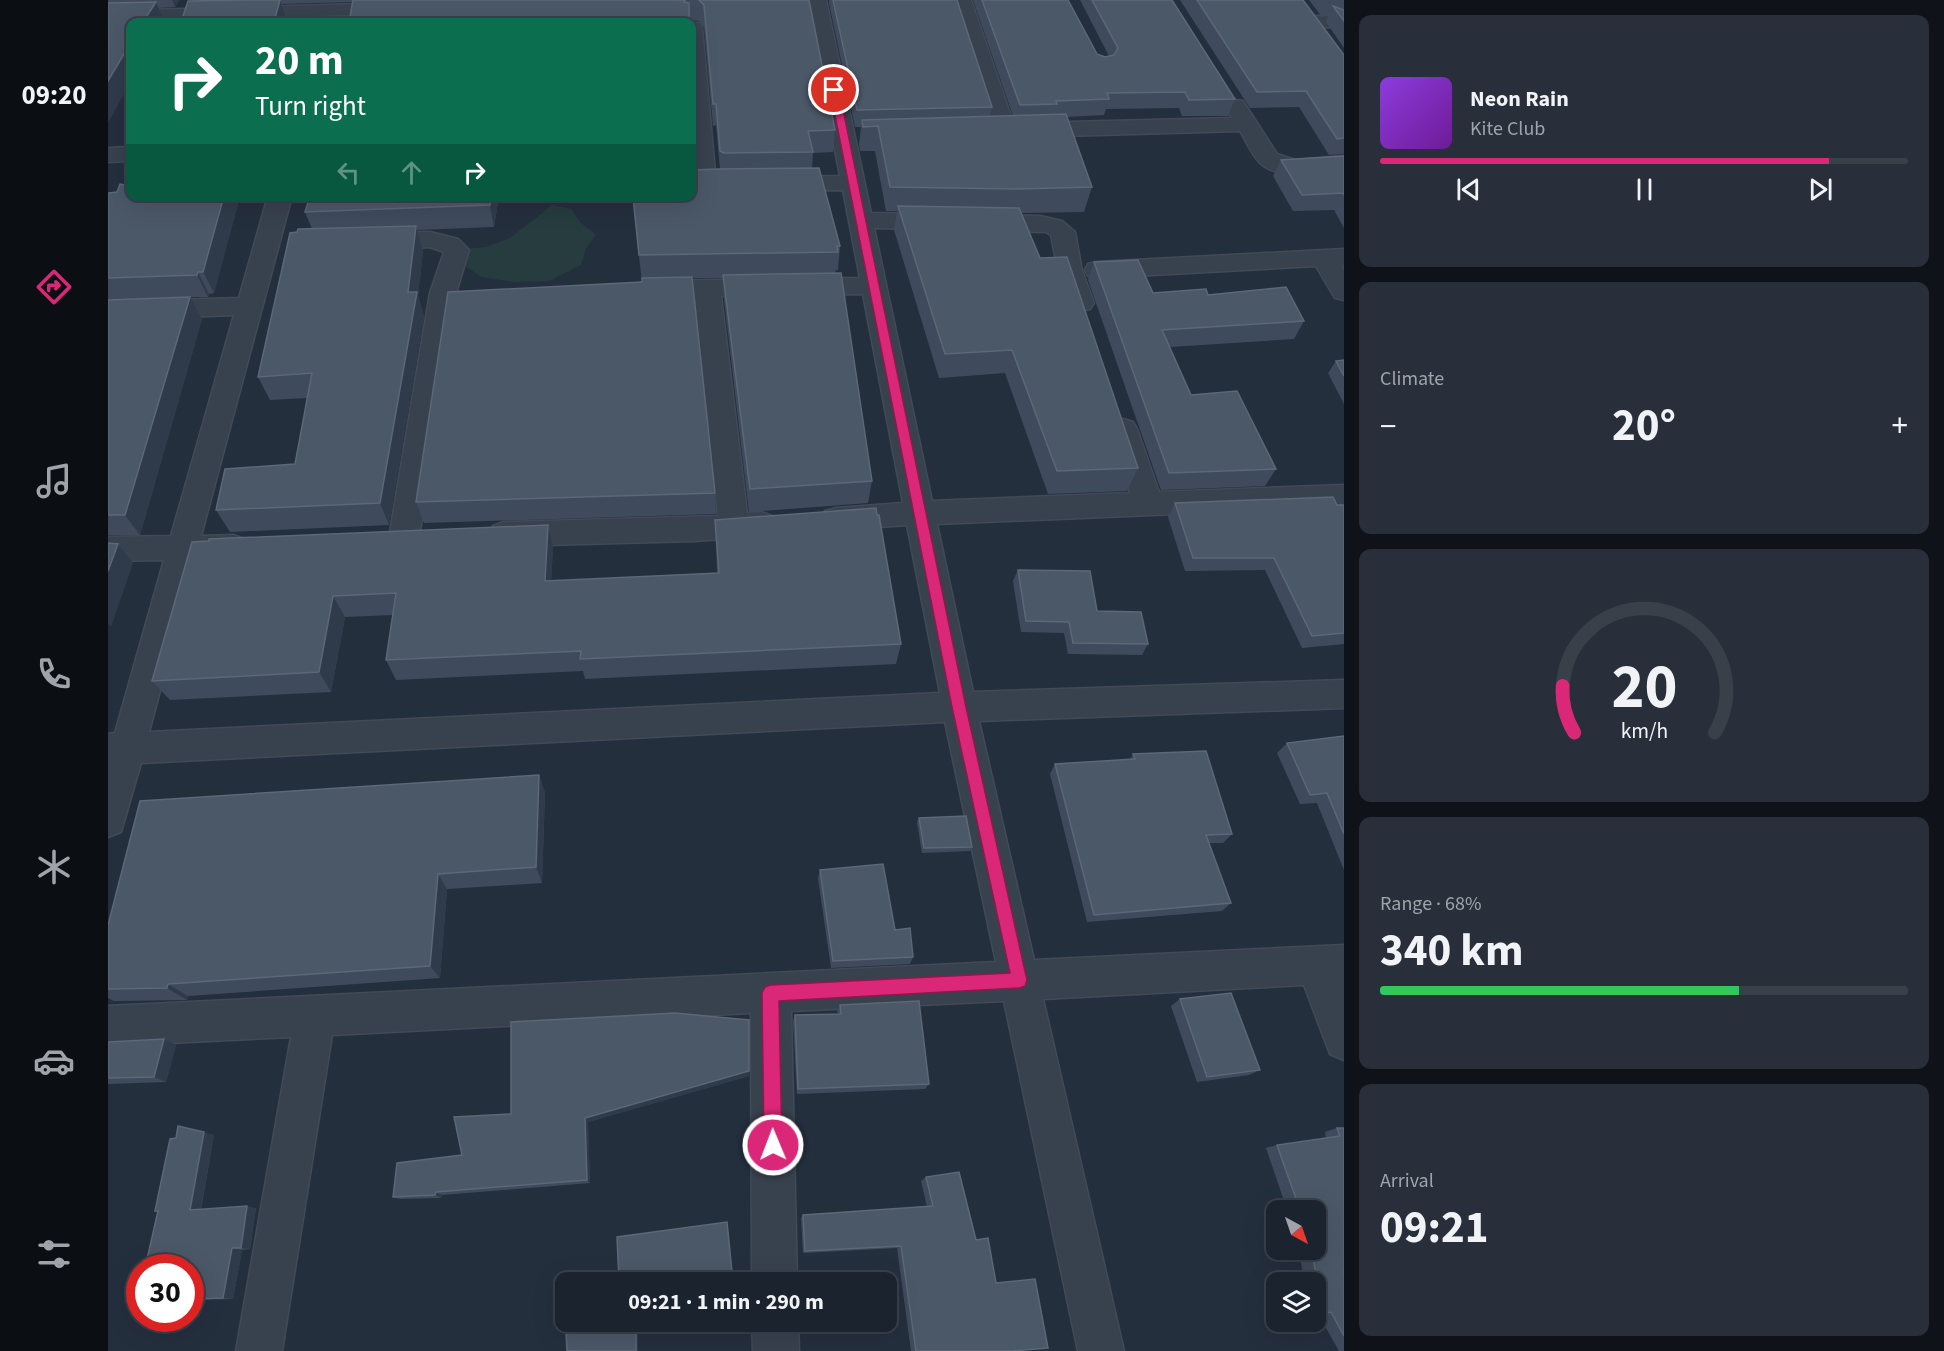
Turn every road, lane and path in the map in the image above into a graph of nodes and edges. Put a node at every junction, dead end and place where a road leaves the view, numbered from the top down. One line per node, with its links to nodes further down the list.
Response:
1 (816, 0): 17 (street)
2 (961, 0): 11 (street)
3 (411, 9): 4 (street)
4 (331, 11): 6 (street)
5 (108, 17): 6 (street)
6 (195, 18)
7 (1344, 22): 8 (street)
8 (1328, 44)
9 (1223, 86): 10 (street)
10 (1247, 124): 11 (street); 16 (street)
11 (1005, 131): 12 (street)
12 (982, 132)
13 (696, 136): 17 (street)
14 (126, 154): 15 (street)
15 (108, 155)
16 (1344, 163)
17 (853, 183): 19 (street)
18 (280, 201): 27 (street)
19 (861, 220): 22 (street); 23 (street)
20 (350, 242): 36 (street)
21 (1334, 258): 22 (street); 26 (street)
22 (1070, 271): 29 (street)
23 (874, 286): 24 (street); 33 (street)
24 (707, 289): 25 (street); 34 (street)
25 (627, 290)
26 (1344, 292)
27 (250, 306): 28 (street); 39 (street)
28 (108, 311)
29 (1089, 327)
30 (1114, 404): 32 (street)
31 (1344, 496): 32 (street)
32 (1148, 504): 33 (street)
33 (920, 513): 34 (street); 41 (street)
34 (734, 526): 35 (street)
35 (482, 534)
36 (404, 538)
37 (265, 545): 39 (street)
38 (108, 549): 39 (street)
39 (183, 549): 42 (street)
40 (1344, 694): 41 (street)
41 (959, 707): 42 (street); 45 (street)
42 (118, 748): 43 (street)
43 (108, 820)
44 (1330, 965): 45 (street); 49 (street)
45 (1019, 980): 46 (street); 54 (street)
46 (771, 993): 47 (street); 50 (street)
47 (315, 1016): 48 (street); 52 (street)
48 (108, 1026)
49 (1344, 1040)
50 (775, 1272)
51 (775, 1332): 53 (street)
52 (259, 1351)
53 (776, 1351)
54 (1101, 1351)

